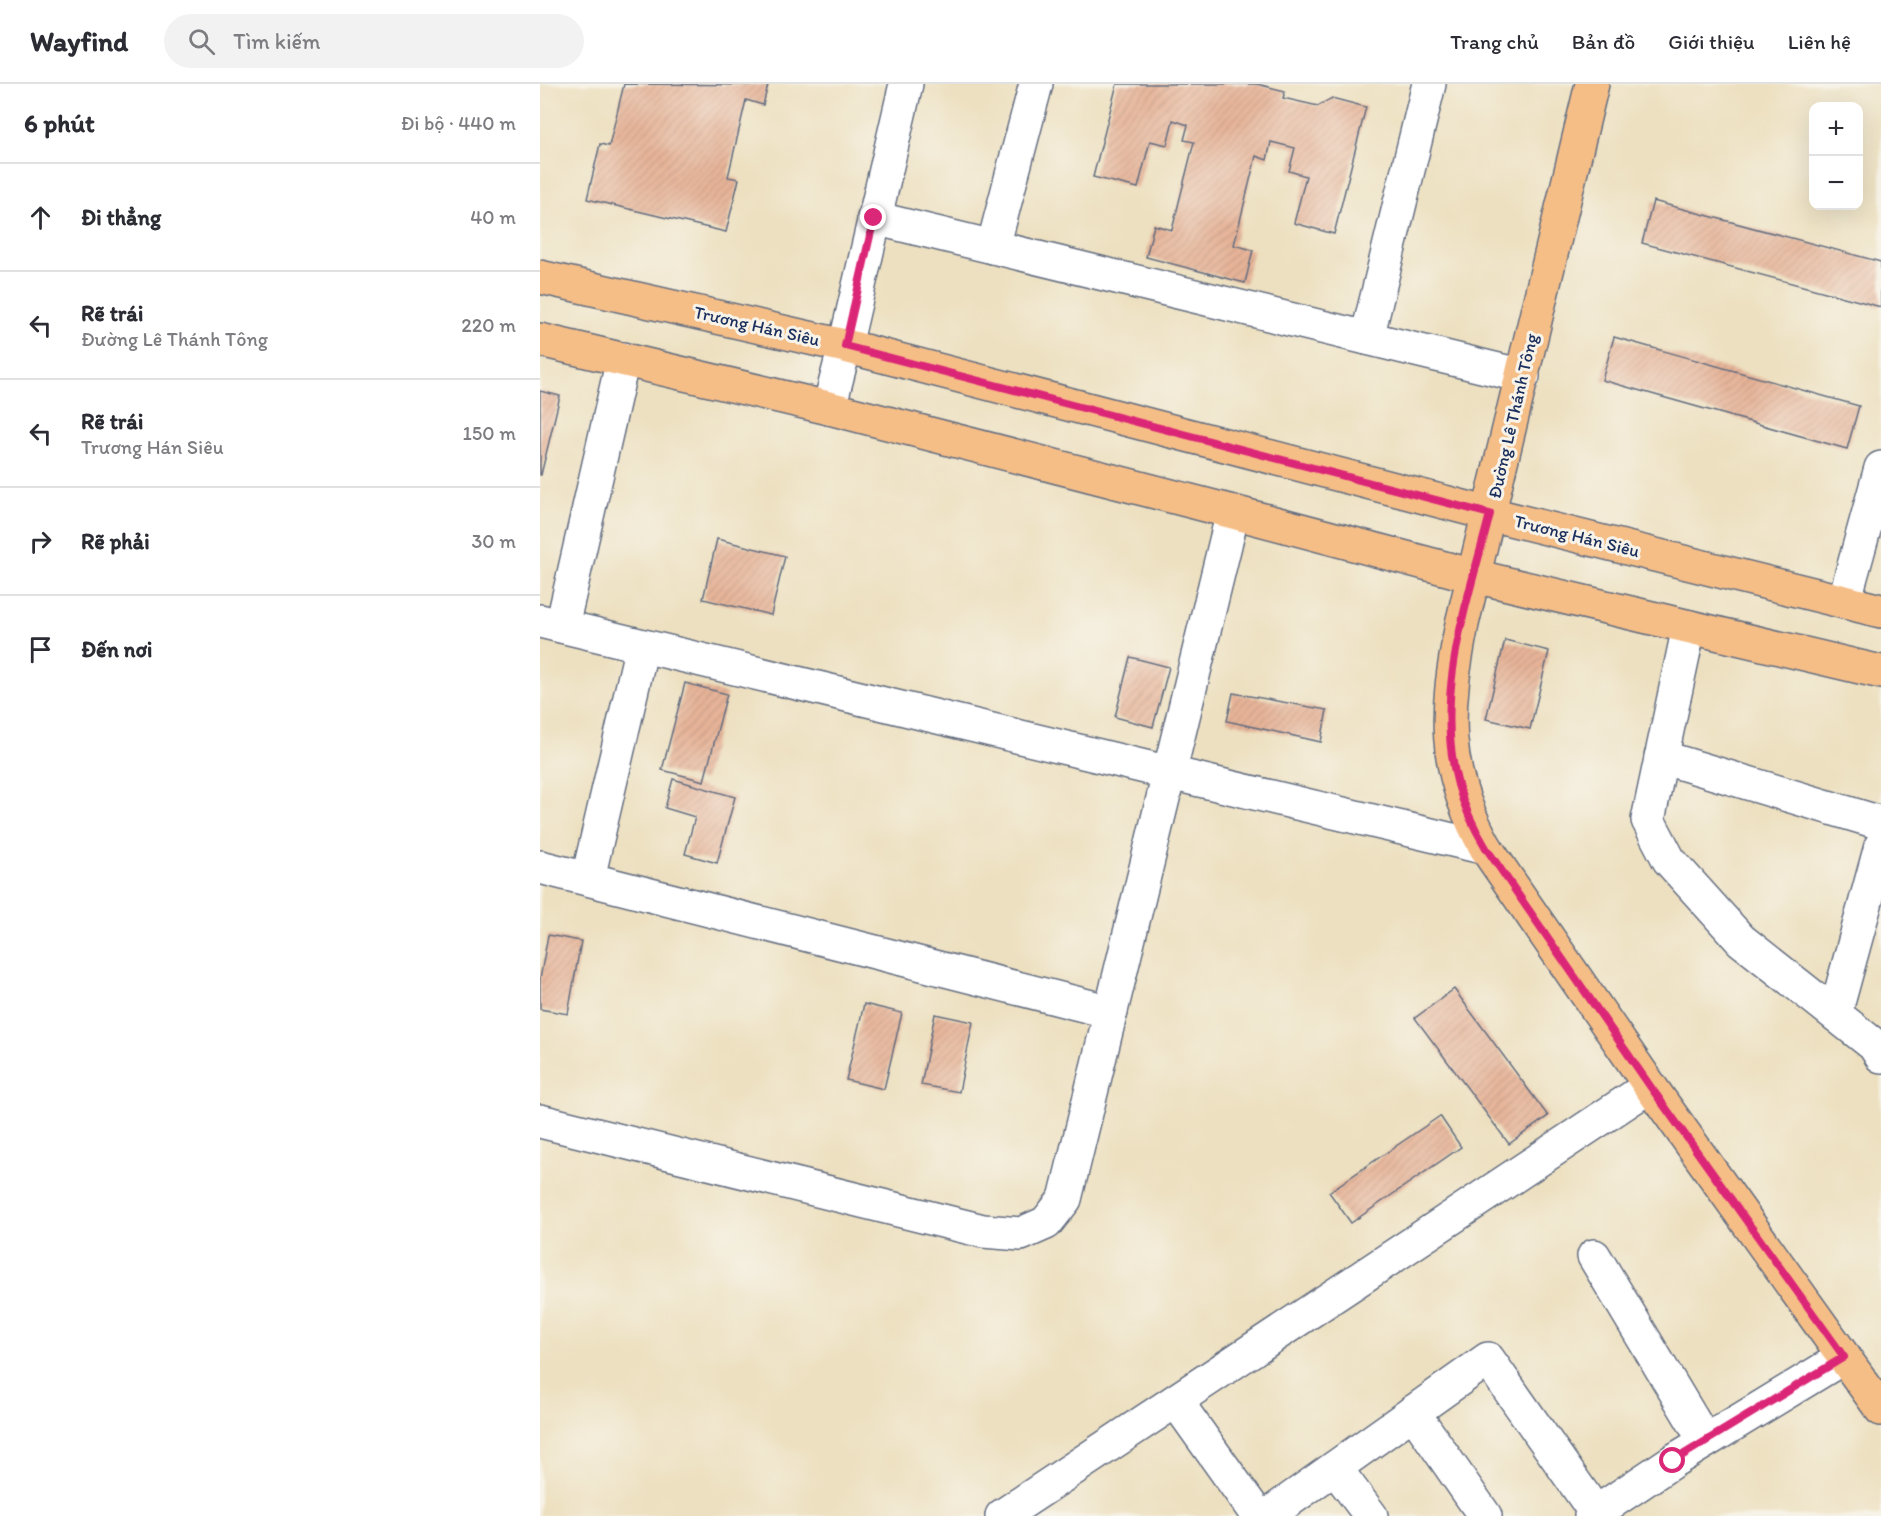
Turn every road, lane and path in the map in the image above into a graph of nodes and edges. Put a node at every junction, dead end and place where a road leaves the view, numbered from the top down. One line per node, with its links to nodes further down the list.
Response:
1 (906, 84): 5 (street)
2 (1035, 84): 6 (street)
3 (1429, 84): 8 (street)
4 (1592, 84): 12 (main road, Đường Lê Thánh Tông)
5 (874, 218): 6 (street); 10 (street)
6 (993, 247): 8 (street)
7 (540, 277): 10 (main road, Trương Hán Siêu)
8 (1366, 338): 12 (street)
9 (540, 340): 11 (main road)
10 (845, 346): 13 (street); 16 (main road, Trương Hán Siêu)
11 (623, 359): 13 (main road); 20 (street)
12 (1522, 376): 16 (main road, Đường Lê Thánh Tông)
13 (829, 408): 15 (main road)
14 (1881, 468): 18 (street)
15 (1233, 512): 17 (main road); 25 (street)
16 (1490, 514): 17 (main road, Đường Lê Thánh Tông); 18 (main road, Trương Hán Siêu)
17 (1474, 576): 21 (main road); 28 (main road, Đường Lê Thánh Tông)
18 (1844, 602): 19 (main road, Trương Hán Siêu)
19 (1881, 611)
20 (551, 624): 22 (street)
21 (1689, 627): 23 (main road); 24 (street)
22 (642, 646): 25 (street); 30 (street)
23 (1881, 672)
24 (1661, 758): 26 (street); 32 (street)
25 (1170, 773): 28 (street); 31 (street)
26 (1881, 823)
27 (1881, 846): 32 (street)
28 (1486, 848): 34 (main road, Đường Lê Thánh Tông)
29 (540, 867): 30 (street)
30 (588, 878): 31 (street)
31 (1111, 1012): 35 (street)
32 (1835, 1014): 33 (street)
33 (1881, 1056)
34 (1650, 1086): 37 (main road, Đường Lê Thánh Tông); 38 (street)
35 (540, 1121)
36 (1594, 1256): 41 (street)
37 (1844, 1357): 39 (main road, Đường Lê Thánh Tông); 41 (street)
38 (1176, 1401): 44 (street); 45 (street)
39 (1881, 1409)
40 (1413, 1412): 42 (street); 43 (street); 48 (street)
41 (1705, 1441): 43 (street)
42 (1335, 1468): 46 (street); 47 (street)
43 (1595, 1515)
44 (1002, 1516)
45 (1258, 1516)
46 (1267, 1516)
47 (1371, 1516)
48 (1485, 1516)

